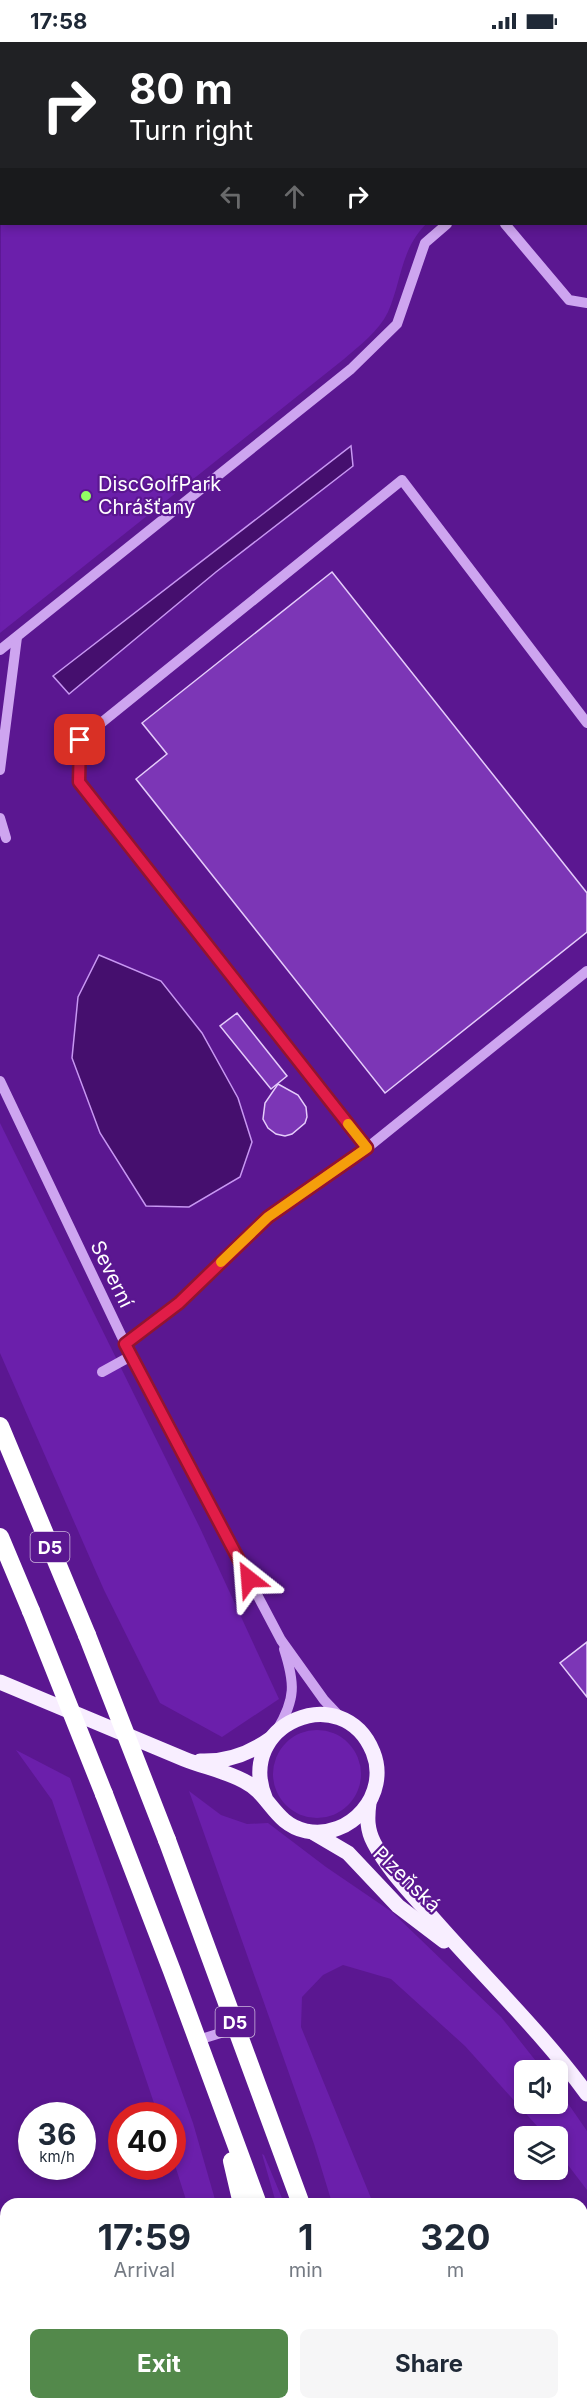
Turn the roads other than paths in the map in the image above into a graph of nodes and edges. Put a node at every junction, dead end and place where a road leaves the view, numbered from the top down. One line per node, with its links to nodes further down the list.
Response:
1 (446, 225): 4 (street)
2 (506, 225): 3 (street)
3 (587, 303)
4 (17, 637): 5 (street); 7 (street)
5 (0, 650)
6 (587, 723): 12 (street)
7 (0, 770)
8 (0, 818): 9 (street)
9 (6, 838)
10 (587, 971): 12 (street)
11 (0, 1081): 13 (street, Severní)
12 (367, 1148): 13 (street)
13 (125, 1344): 14 (street, Severní)
14 (131, 1356): 15 (street); 18 (street, Severní)
15 (102, 1372)
16 (0, 1426): 27 (highway, D5, bridge)
17 (0, 1537): 28 (highway, D5, bridge)
18 (281, 1640): 20 (street, Severní); 21 (street, Severní)
19 (0, 1682): 22 (main road, Plzeňská)
20 (344, 1720): 21 (main road, Plzeňská); 24 (main road, Plzeňská)
21 (273, 1736): 22 (main road, Plzeňská); 23 (main road)
22 (188, 1761): 23 (main road, Plzeňská)
23 (266, 1800): 25 (main road, Plzeňská)
24 (369, 1803): 25 (main road); 26 (main road, Plzeňská)
25 (311, 1832): 26 (main road, Plzeňská)
26 (470, 1962): 30 (main road, Plzeňská)
27 (237, 2028): 28 (street, D5); 33 (highway, D5)
28 (198, 2040): 29 (highway, D5)
29 (217, 2092): 31 (highway); 32 (highway, D5)
30 (586, 2092)
31 (241, 2198)
32 (256, 2198)
33 (299, 2198)

